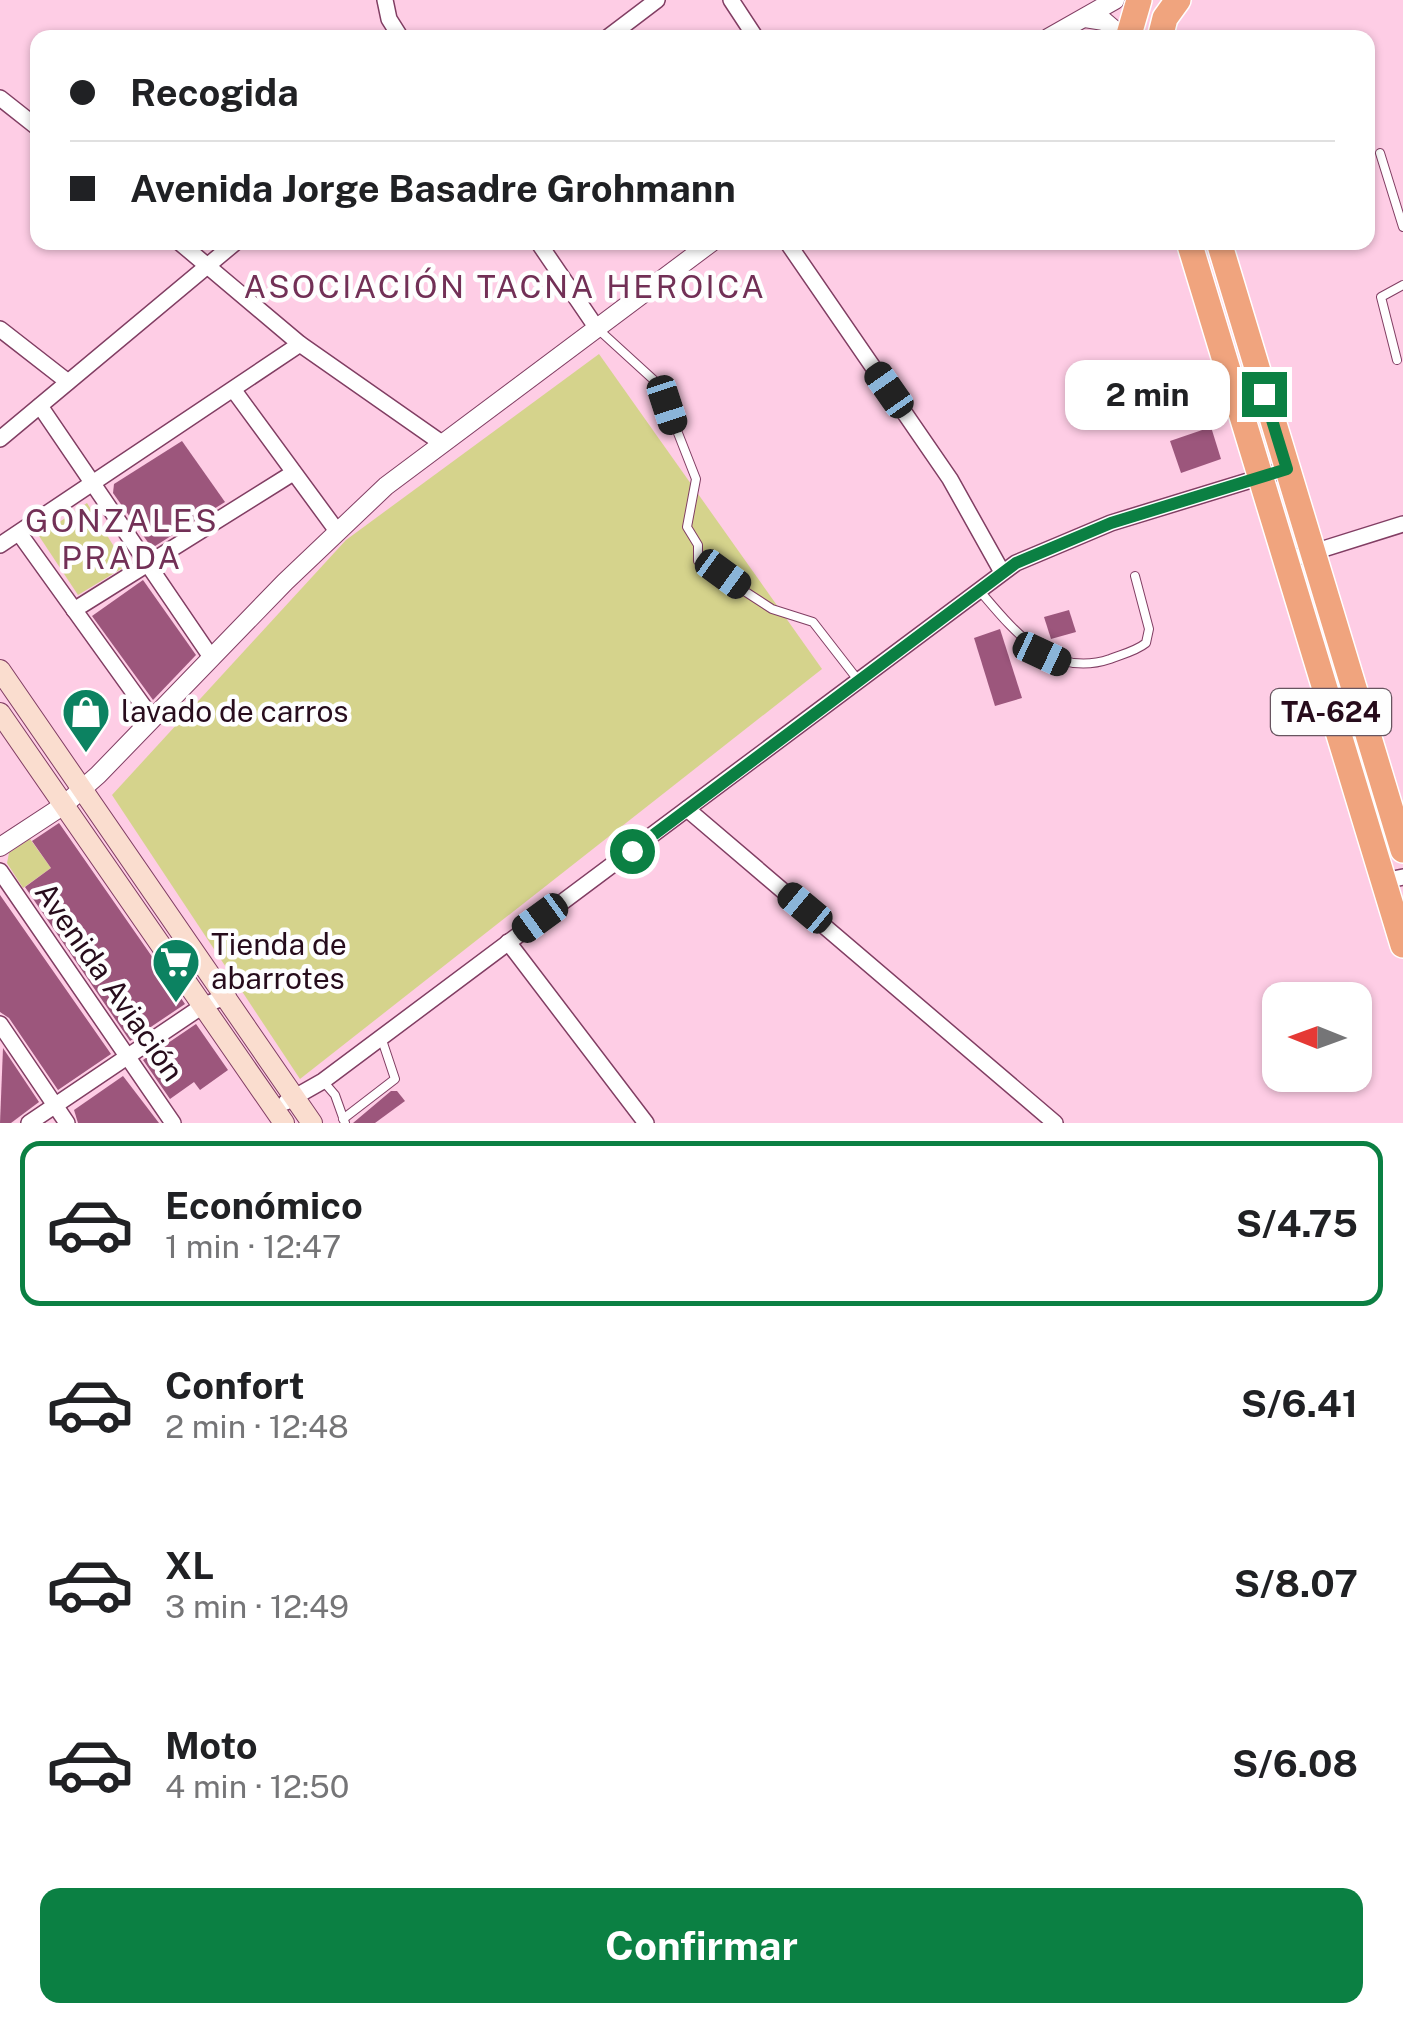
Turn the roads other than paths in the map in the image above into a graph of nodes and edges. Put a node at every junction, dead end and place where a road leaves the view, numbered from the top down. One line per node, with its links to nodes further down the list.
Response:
1 (385, 0): 8 (street)
2 (657, 0): 9 (street)
3 (730, 0): 10 (street)
4 (1140, 0): 14 (highway)
5 (1178, 0): 15 (highway)
6 (1113, 1): 7 (street); 13 (street)
7 (1085, 18): 11 (street); 12 (street)
8 (396, 30)
9 (618, 30)
10 (751, 30)
11 (1063, 30)
12 (1116, 30)
13 (1123, 30)
14 (1129, 30)
15 (1162, 30)
16 (0, 98): 17 (street)
17 (30, 122)
18 (1380, 153): 19 (lane)
19 (1403, 227)
20 (188, 250): 27 (street)
21 (226, 250): 27 (street)
22 (543, 250): 29 (street)
23 (701, 250): 29 (street)
24 (792, 250): 49 (street)
25 (1191, 250): 40 (highway, TA-624)
26 (1221, 250): 38 (highway, TA-624)
27 (206, 265): 31 (street); 33 (street)
28 (1403, 285): 32 (lane)
29 (596, 327): 37 (street); 55 (lane)
30 (0, 330): 33 (street)
31 (300, 344): 34 (street); 37 (street)
32 (1397, 360)
33 (68, 382): 35 (street)
34 (234, 392): 39 (street); 41 (street)
35 (40, 406): 36 (street); 41 (street)
36 (0, 439)
37 (443, 444): 43 (street)
38 (1287, 469): 40 (street); 46 (highway, TA-624)
39 (294, 473): 43 (street); 48 (street)
40 (1260, 478): 47 (highway, TA-624); 49 (street)
41 (93, 482): 44 (street); 48 (street)
42 (1403, 524): 46 (street)
43 (337, 531): 53 (street)
44 (18, 533): 45 (street); 52 (street)
45 (0, 545)
46 (1312, 552): 47 (street); 62 (highway, TA-624)
47 (1285, 561): 64 (highway, TA-624)
48 (151, 564): 52 (street); 53 (street)
49 (1002, 572): 51 (street)
50 (1135, 576): 51 (lane)
51 (980, 590): 55 (street)
52 (74, 610): 57 (street)
53 (211, 656): 57 (street)
54 (0, 670): 58 (main road)
55 (858, 680): 60 (street)
56 (0, 712): 59 (main road)
57 (152, 718): 58 (street)
58 (81, 791): 59 (street); 67 (main road)
59 (64, 805): 61 (street); 68 (main road)
60 (688, 809): 65 (street); 82 (street)
61 (0, 847)
62 (1403, 850)
63 (0, 871): 71 (street, Avenida Aviación)
64 (1393, 879): 66 (highway, TA-624)
65 (508, 942): 70 (street); 81 (street)
66 (1403, 946)
67 (228, 996): 68 (street); 73 (main road)
68 (204, 1005): 71 (street); 75 (main road)
69 (3, 1033): 74 (street)
70 (381, 1036): 72 (street); 76 (lane)
71 (127, 1056): 74 (street); 79 (street, Avenida Aviación)
72 (323, 1081): 73 (street); 76 (lane)
73 (292, 1096): 75 (street); 80 (main road)
74 (55, 1105): 77 (street); 78 (street)
75 (280, 1117)
76 (344, 1121)
77 (29, 1123)
78 (68, 1123)
79 (173, 1123)
80 (312, 1123)
81 (646, 1123)
82 (1055, 1123)

